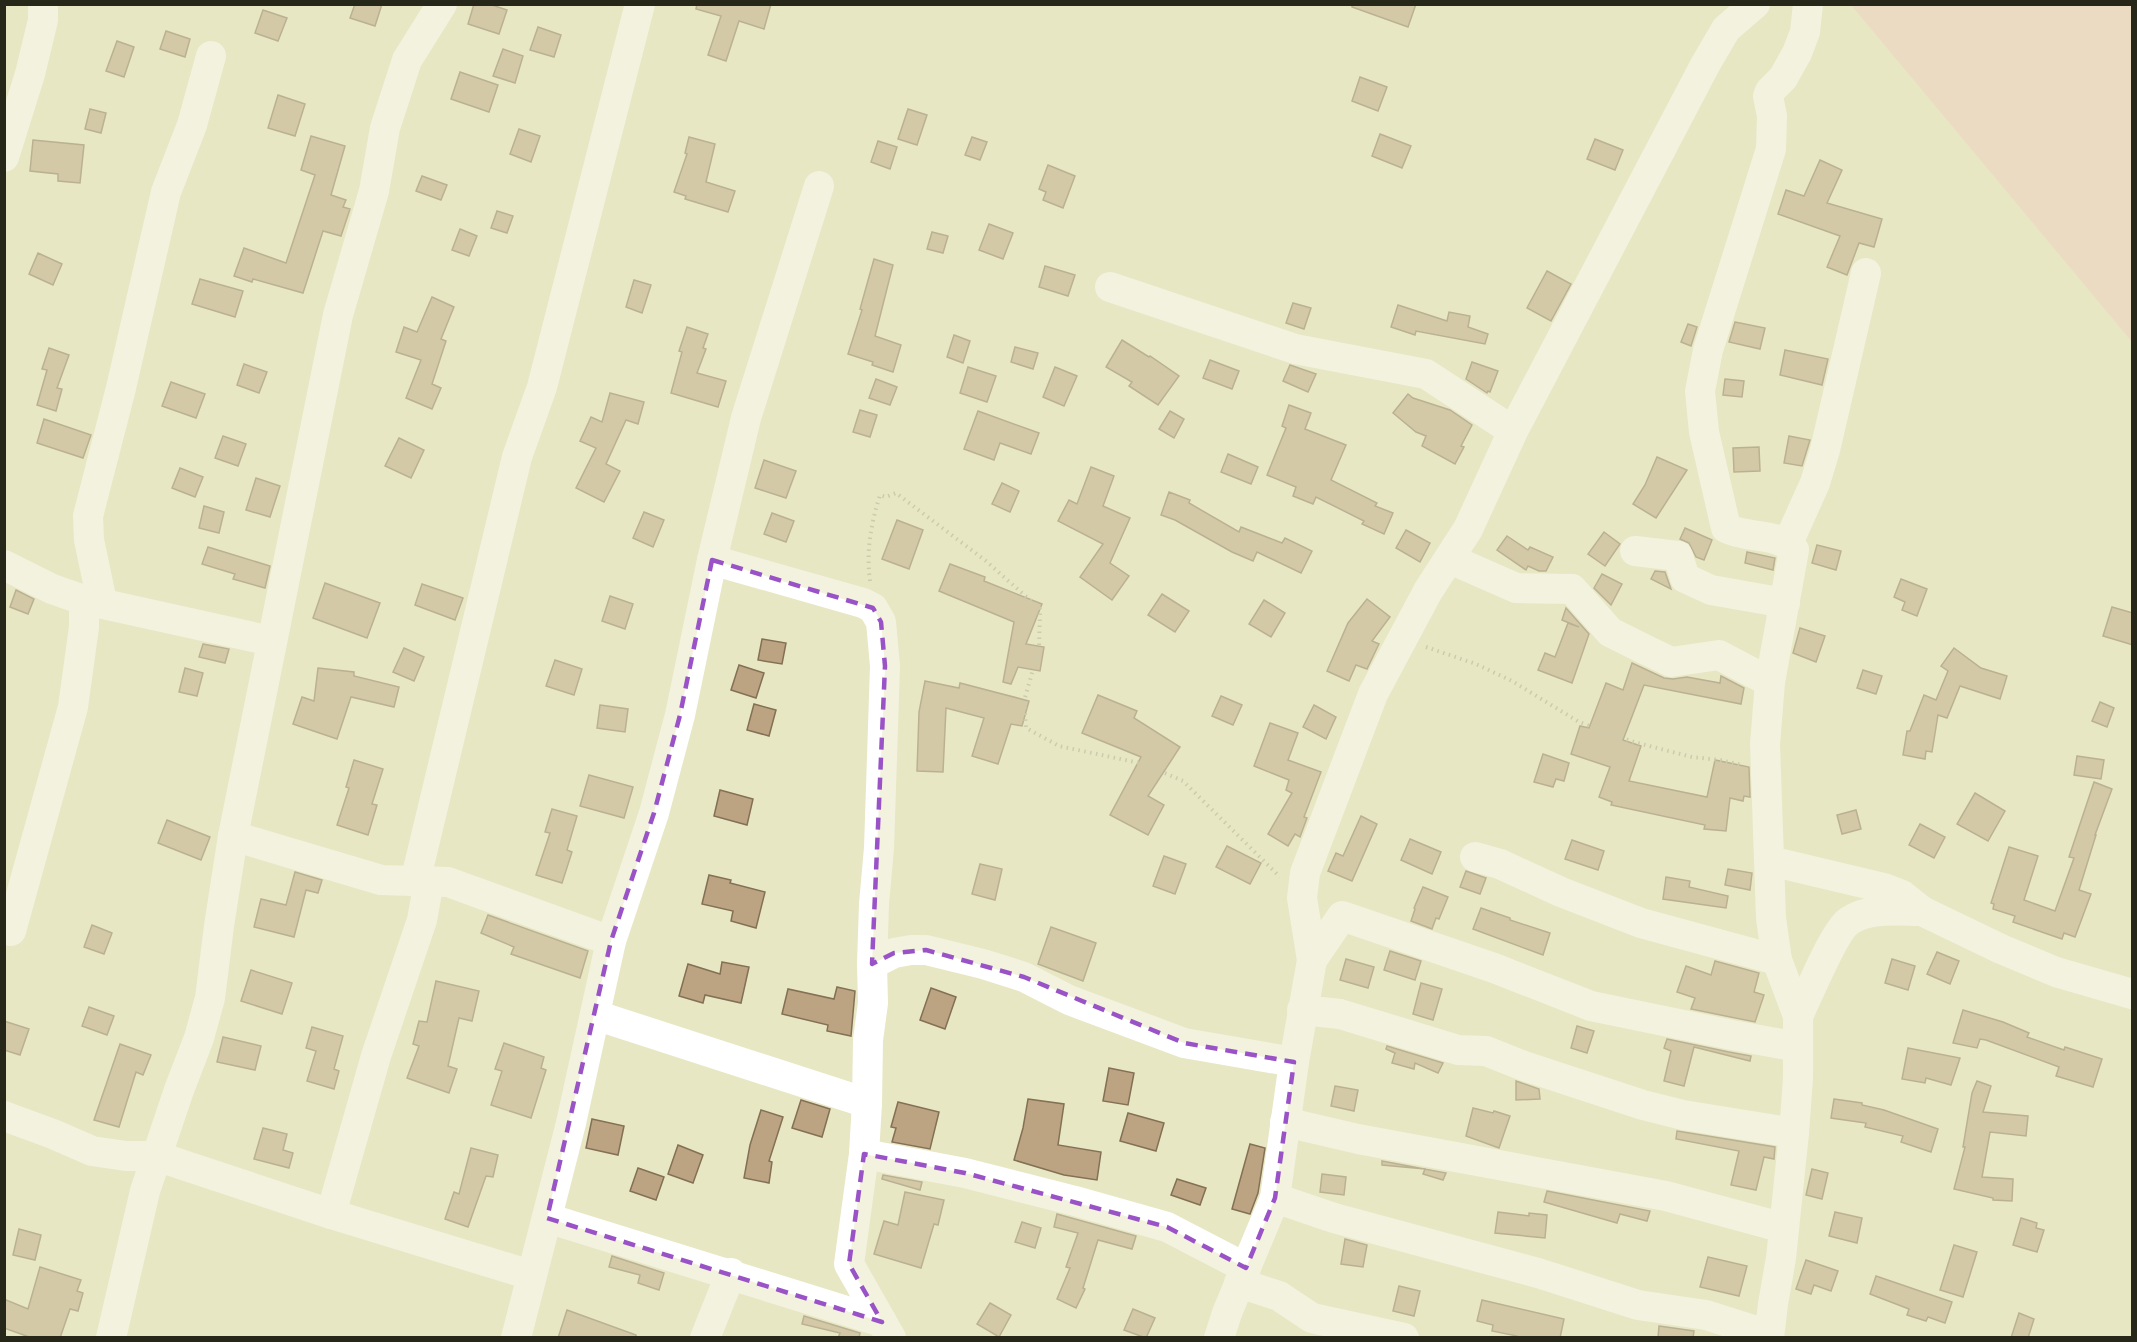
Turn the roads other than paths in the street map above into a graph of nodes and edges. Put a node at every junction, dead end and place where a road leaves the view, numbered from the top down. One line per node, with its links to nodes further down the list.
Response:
1 (43, 4): 7 (street)
2 (442, 4): 19 (street)
3 (640, 4): 24 (street)
4 (1755, 4): 11 (street)
5 (1809, 4): 12 (street)
6 (211, 56): 17 (street)
7 (4, 157)
8 (819, 186): 15 (street)
9 (1866, 273): 12 (street)
10 (1110, 287): 11 (street)
11 (1513, 432): 14 (street)
12 (1788, 543): 18 (street)
13 (1635, 551): 18 (street)
14 (1450, 558): 20 (street); 25 (street)
15 (712, 560): 29 (street); 32 (street)
16 (4, 565): 17 (street)
17 (92, 602): 19 (street); 28 (street)
18 (1785, 603): 20 (street)
19 (271, 641): 21 (street)
20 (1770, 682): 23 (street)
21 (233, 836): 24 (street); 44 (street)
22 (1475, 857): 31 (street)
23 (1770, 861): 26 (street); 31 (street)
24 (422, 881): 29 (street); 46 (street)
25 (1303, 895): 27 (street); 30 (street)
26 (1922, 911): 33 (street); 36 (street)
27 (1342, 916): 30 (street); 37 (street)
28 (4, 929)
29 (610, 941): 35 (street)
30 (1312, 960): 34 (street)
31 (1778, 960): 36 (street)
32 (872, 964): 38 (street); 39 (street)
33 (2133, 994)
34 (1302, 1010): 38 (street); 42 (street)
35 (595, 1015): 39 (street); 47 (street)
36 (1798, 1016): 37 (street)
37 (1798, 1047): 42 (street)
38 (1294, 1062): 41 (street)
39 (867, 1103): 43 (street)
40 (4, 1116): 44 (street)
41 (1285, 1122): 45 (street); 48 (street)
42 (1794, 1133): 48 (street)
43 (864, 1154): 51 (street); 52 (street)
44 (156, 1156): 46 (street); 54 (street)
45 (1275, 1198): 51 (street); 53 (street)
46 (331, 1214): 50 (street)
47 (548, 1218): 49 (street); 50 (street)
48 (1784, 1228): 53 (street)
49 (731, 1273): 52 (street); 56 (street)
50 (531, 1275): 55 (street)
51 (1243, 1275): 57 (street); 58 (street)
52 (887, 1330)
53 (1769, 1336)
54 (111, 1338)
55 (516, 1338)
56 (705, 1338)
57 (1219, 1338)
58 (1404, 1338)

